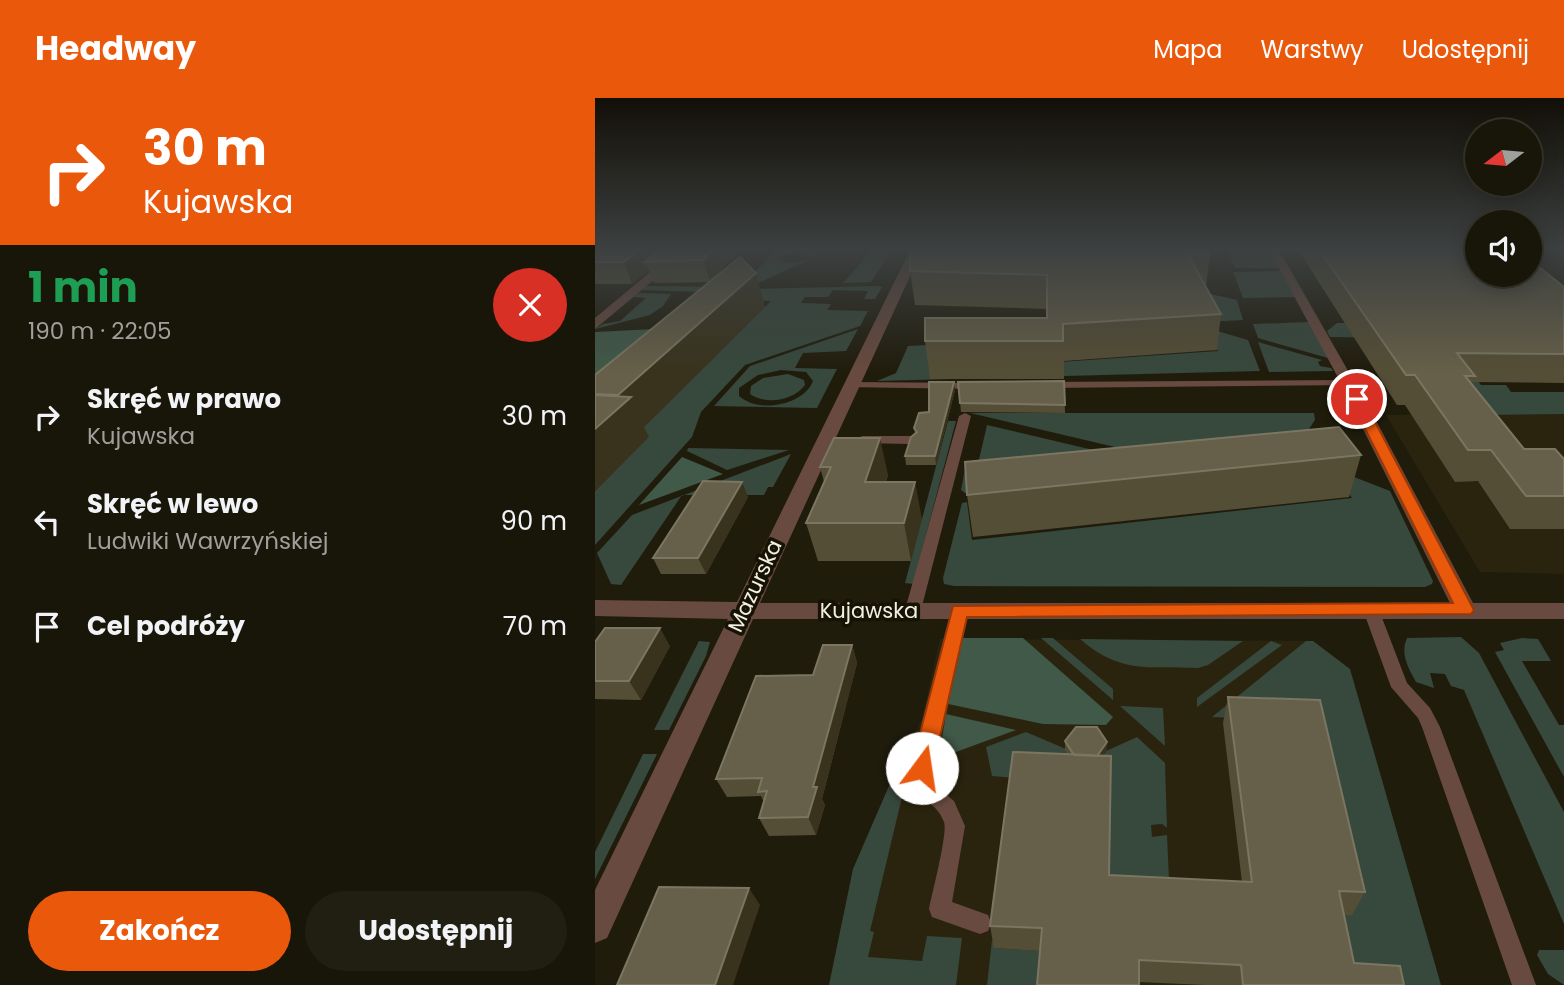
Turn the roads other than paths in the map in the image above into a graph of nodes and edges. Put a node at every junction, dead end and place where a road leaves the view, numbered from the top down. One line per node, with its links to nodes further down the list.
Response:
1 (637, 289): 4 (street)
2 (896, 289): 6 (street, Mazurska)
3 (1296, 289): 5 (street)
4 (595, 325)
5 (1348, 383): 7 (lane); 16 (street)
6 (849, 385): 8 (lane); 10 (street, Mazurska)
7 (1031, 385)
8 (989, 386)
9 (965, 416): 13 (lane)
10 (823, 440): 11 (lane); 17 (street, Mazurska)
11 (910, 440)
12 (595, 607): 17 (street, Kujawska)
13 (913, 610): 14 (street, Kujawska); 17 (street, Kujawska)
14 (960, 610): 15 (street, Kujawska); 19 (lane)
15 (1371, 610): 16 (street, Kujawska); 21 (lane)
16 (1465, 610): 18 (street, Kujawska)
17 (743, 611): 20 (street, Mazurska)
18 (1564, 611)
19 (979, 923)
20 (595, 926)
21 (1524, 985)

